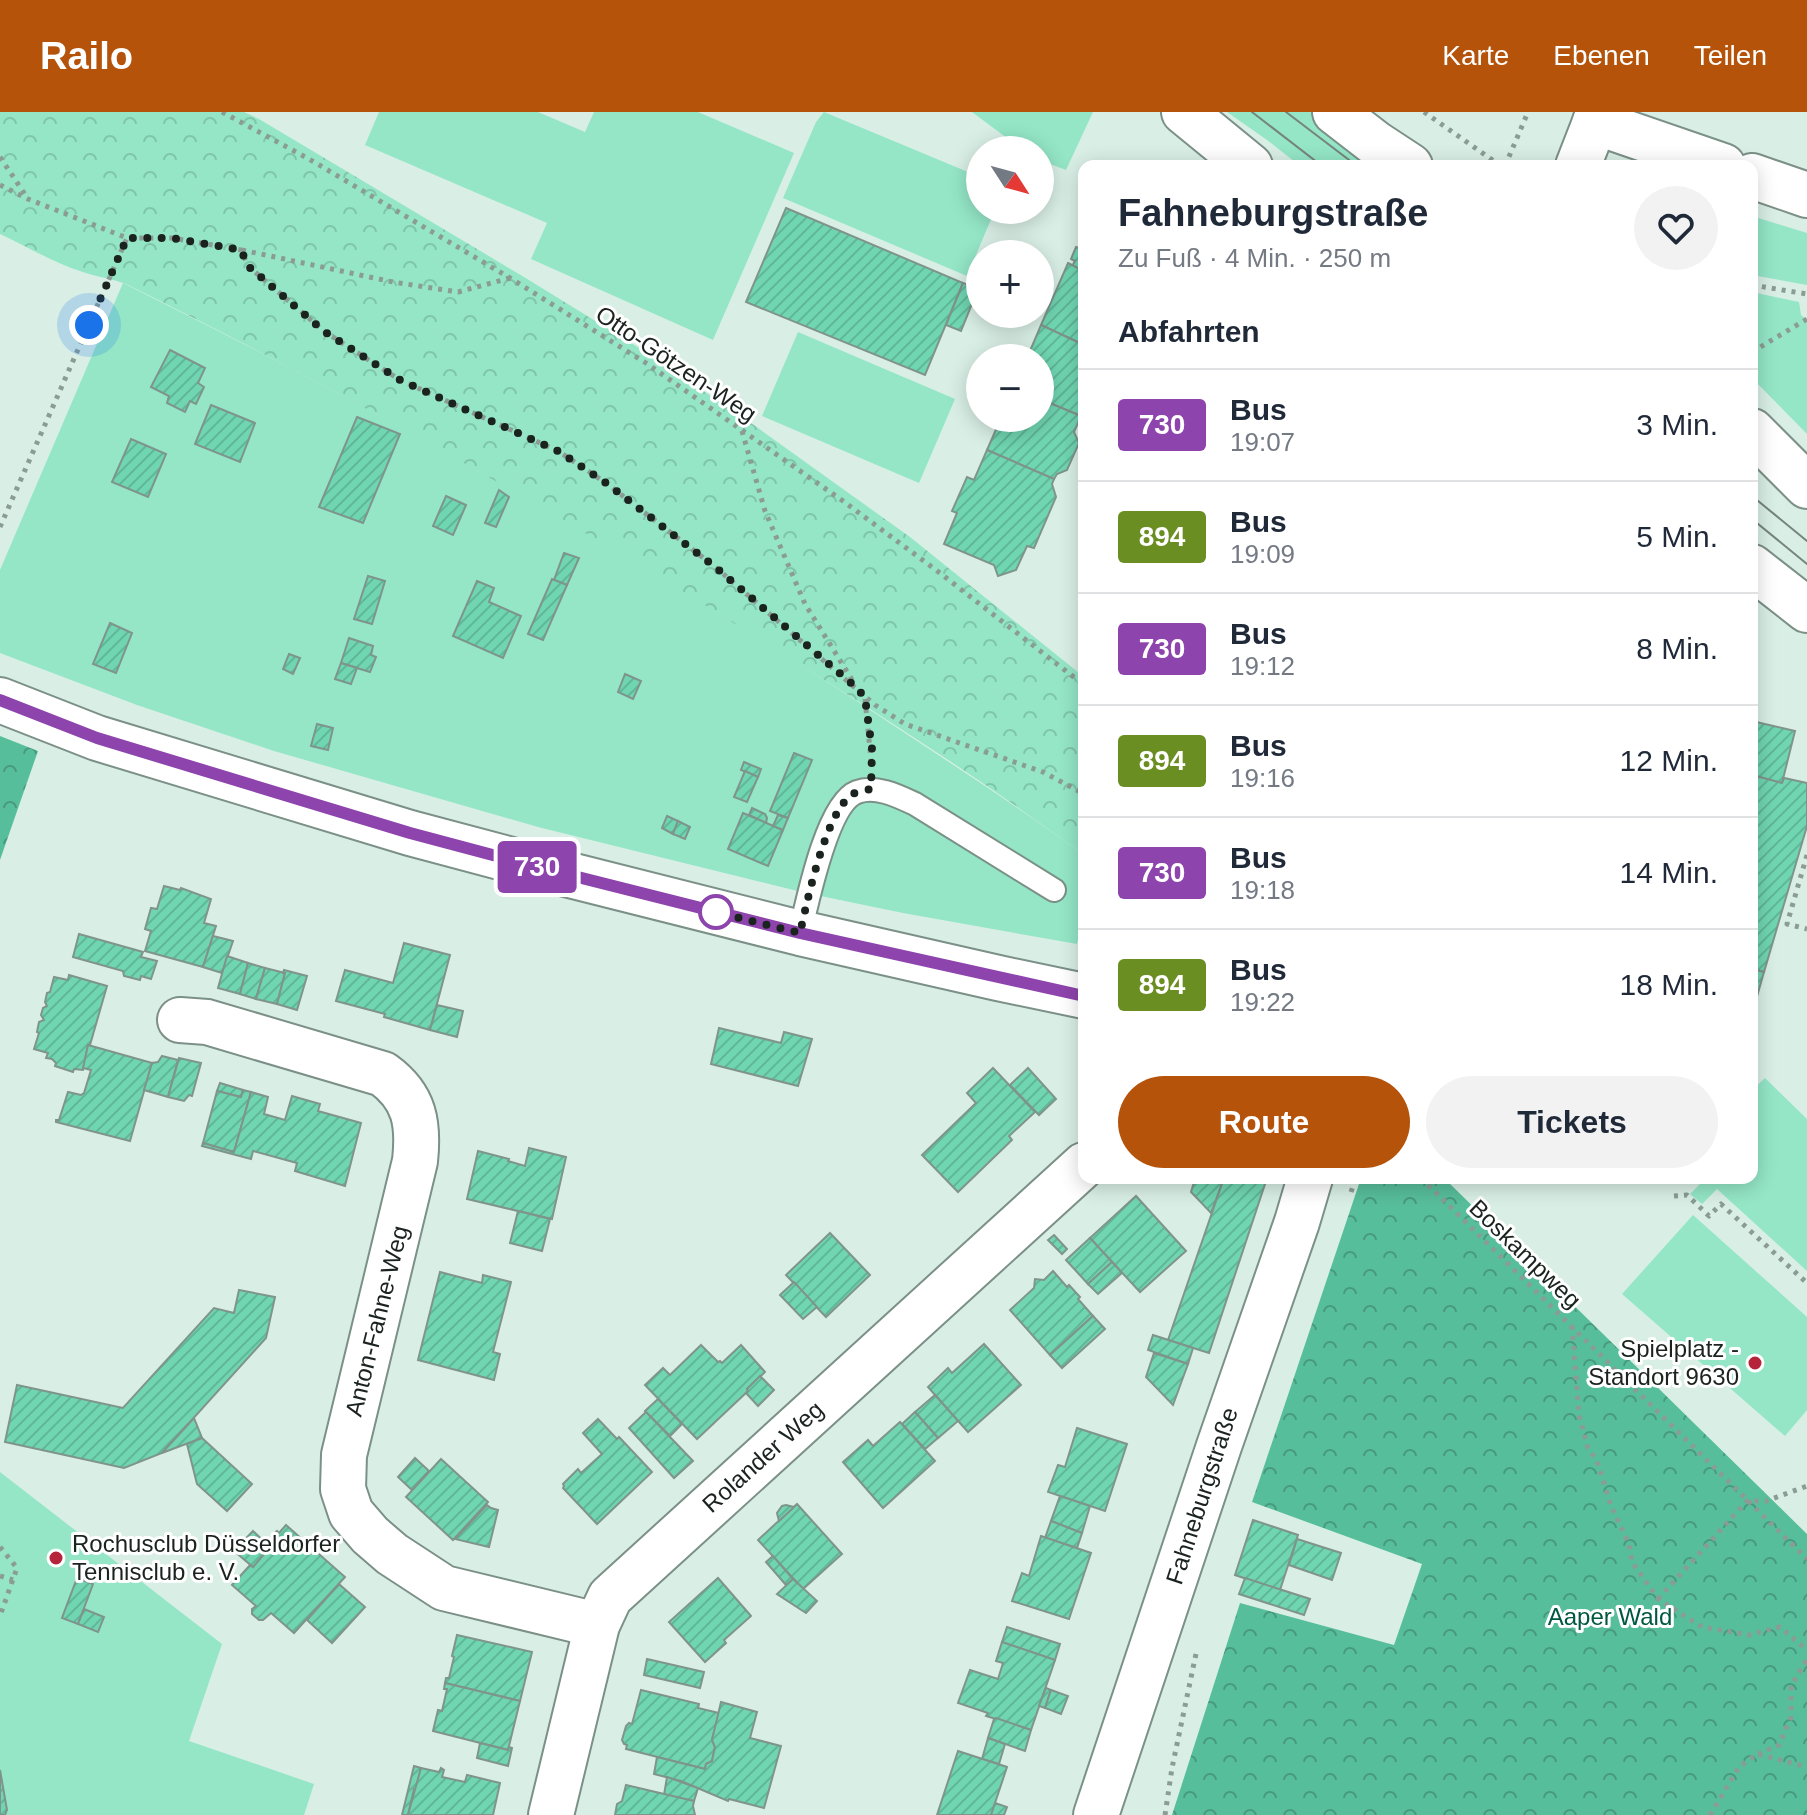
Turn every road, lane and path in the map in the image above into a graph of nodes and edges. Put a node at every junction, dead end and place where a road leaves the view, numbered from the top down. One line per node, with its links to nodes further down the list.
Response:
1 (222, 112): 20 (path, Otto-Götzen-Weg)
2 (1184, 112): 8 (street)
3 (1335, 112): 9 (street)
4 (1424, 112): 10 (path)
5 (1528, 112): 11 (path)
6 (1597, 117): 12 (street); 13 (street)
7 (0, 157): 17 (path)
8 (1243, 160)
9 (1401, 160)
10 (1494, 160)
11 (1506, 160)
12 (1580, 160)
13 (1708, 160)
14 (1758, 178): 16 (street)
15 (0, 185): 17 (path)
16 (1807, 195)
17 (28, 199): 18 (path)
18 (127, 238): 19 (path); 28 (path)
19 (241, 250): 20 (path); 32 (path)
20 (510, 278): 25 (path, Otto-Götzen-Weg)
21 (1758, 286): 22 (path)
22 (1807, 294)
23 (1807, 319): 24 (path)
24 (1758, 348)
25 (742, 430): 31 (path, Otto-Götzen-Weg); 32 (path)
26 (1758, 437): 27 (street)
27 (1807, 486)
28 (0, 527)
29 (1758, 572): 30 (street)
30 (1807, 610)
31 (1078, 680)
32 (857, 688): 33 (path)
33 (865, 698): 35 (path); 36 (path)
34 (0, 700): 40 (street)
35 (871, 789): 38 (lane); 40 (lane)
36 (1078, 791)
37 (1807, 855): 39 (path)
38 (1054, 890)
39 (1807, 929)
40 (800, 933): 41 (street)
41 (1078, 995)
42 (180, 1020): 59 (street, Anton-Fahne-Weg)
43 (1078, 1170): 59 (street, Rolander Weg)
44 (1308, 1184): 66 (street, Fahneburgstraße)
45 (1354, 1184): 47 (path)
46 (1427, 1184): 50 (path, Boskampweg)
47 (1351, 1192)
48 (1674, 1196): 49 (path)
49 (1807, 1283)
50 (1572, 1325): 52 (path, Boskampweg); 57 (path)
51 (1807, 1486): 52 (path)
52 (1747, 1501): 54 (path, Boskampweg); 57 (path)
53 (0, 1547): 56 (path)
54 (1807, 1559)
55 (0, 1576): 56 (path)
56 (13, 1580): 58 (path)
57 (1658, 1599): 61 (path)
58 (0, 1616)
59 (597, 1625): 65 (street, Rolander Weg)
60 (1197, 1647): 67 (path)
61 (1807, 1650)
62 (1807, 1659): 63 (path)
63 (1757, 1754): 64 (path); 68 (path)
64 (1807, 1767)
65 (551, 1815)
66 (1096, 1815)
67 (1165, 1815)
68 (1710, 1815)

